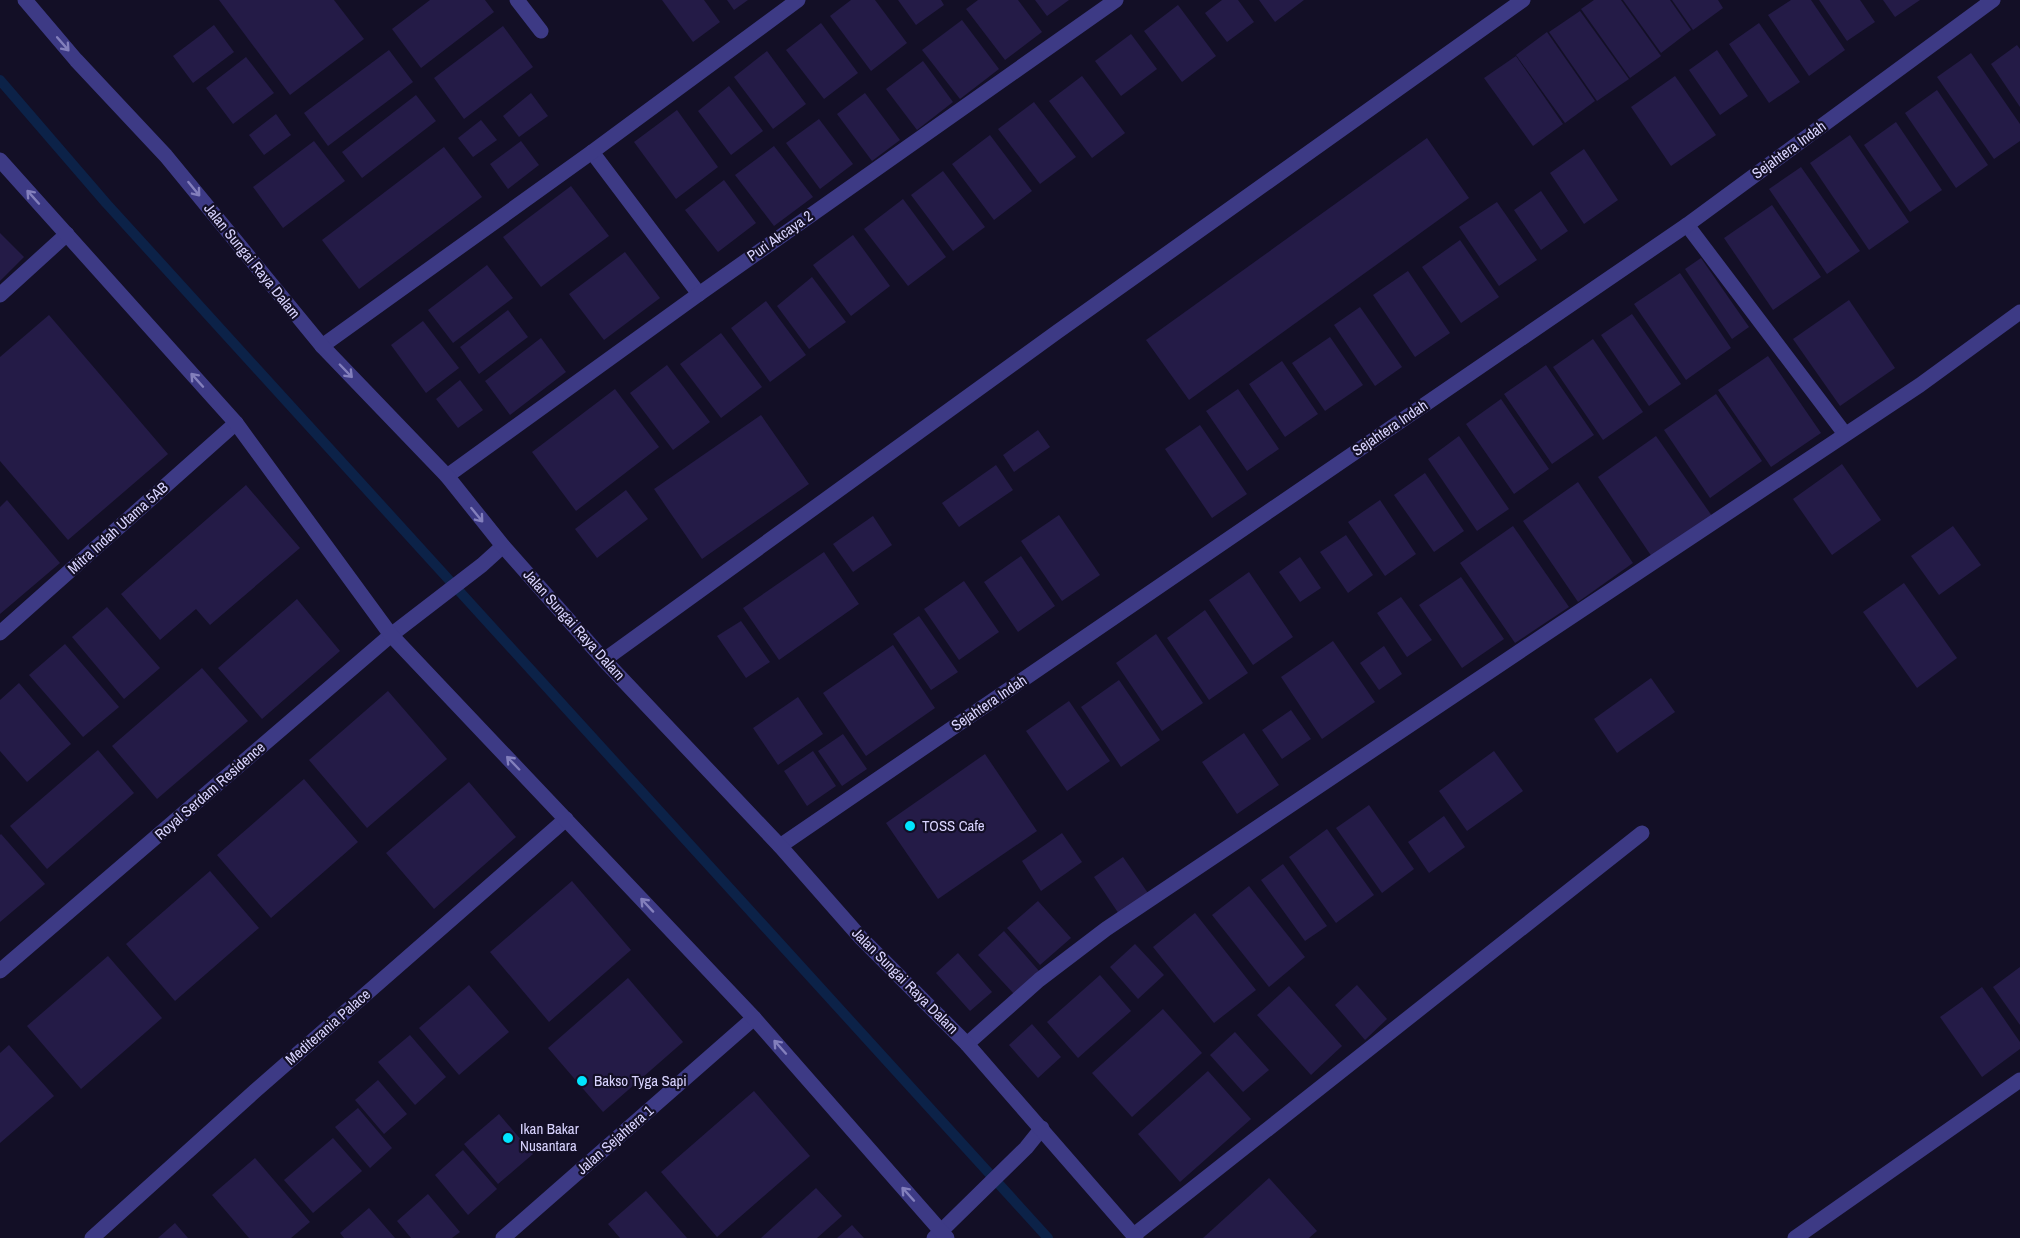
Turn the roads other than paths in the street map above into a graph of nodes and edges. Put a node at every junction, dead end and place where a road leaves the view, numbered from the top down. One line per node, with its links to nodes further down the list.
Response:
1 (25, 0): 15 (street, Jalan Sungai Raya Dalam, one-way to 15)
2 (517, 0): 7 (street)
3 (798, 0): 8 (street)
4 (1116, 0): 12 (street, Puri Akcaya 2)
5 (1523, 0): 22 (street)
6 (1993, 0): 10 (street, Sejahtera Indah)
7 (541, 32)
8 (592, 152): 12 (street); 15 (street)
9 (0, 160): 11 (street, one-way to 9)
10 (1687, 225): 17 (street); 25 (street, Sejahtera Indah)
11 (67, 234): 13 (street); 16 (street, one-way to 11)
12 (699, 294): 18 (street, Puri Akcaya 2)
13 (0, 296)
14 (2020, 312): 17 (street)
15 (322, 346): 18 (street, Jalan Sungai Raya Dalam, one-way to 18)
16 (236, 423): 20 (street, Mitra Indah Utama 5AB); 21 (street)
17 (1845, 434): 28 (street)
18 (447, 476): 19 (street, Jalan Sungai Raya Dalam, one-way to 19)
19 (503, 546): 21 (street, Royal Serdam Residence); 22 (street, Jalan Sungai Raya Dalam)
20 (0, 633)
21 (391, 635): 23 (street, one-way to 21); 26 (street, Royal Serdam Residence)
22 (604, 660): 25 (street, Jalan Sungai Raya Dalam)
23 (566, 819): 27 (street, one-way to 23); 33 (street, Mediterania Palace)
24 (1642, 833): 32 (street)
25 (780, 846): 28 (street, Jalan Sungai Raya Dalam)
26 (0, 971)
27 (754, 1018): 31 (street, one-way to 27); 34 (street, Jalan Sejahtera 1)
28 (967, 1044): 30 (street, Jalan Sungai Raya Dalam)
29 (2020, 1080): 35 (street)
30 (1042, 1128): 31 (street); 32 (street, Jalan Sungai Raya Dalam)
31 (941, 1236)
32 (1135, 1236)
33 (92, 1238)
34 (503, 1238)
35 (1795, 1238)

